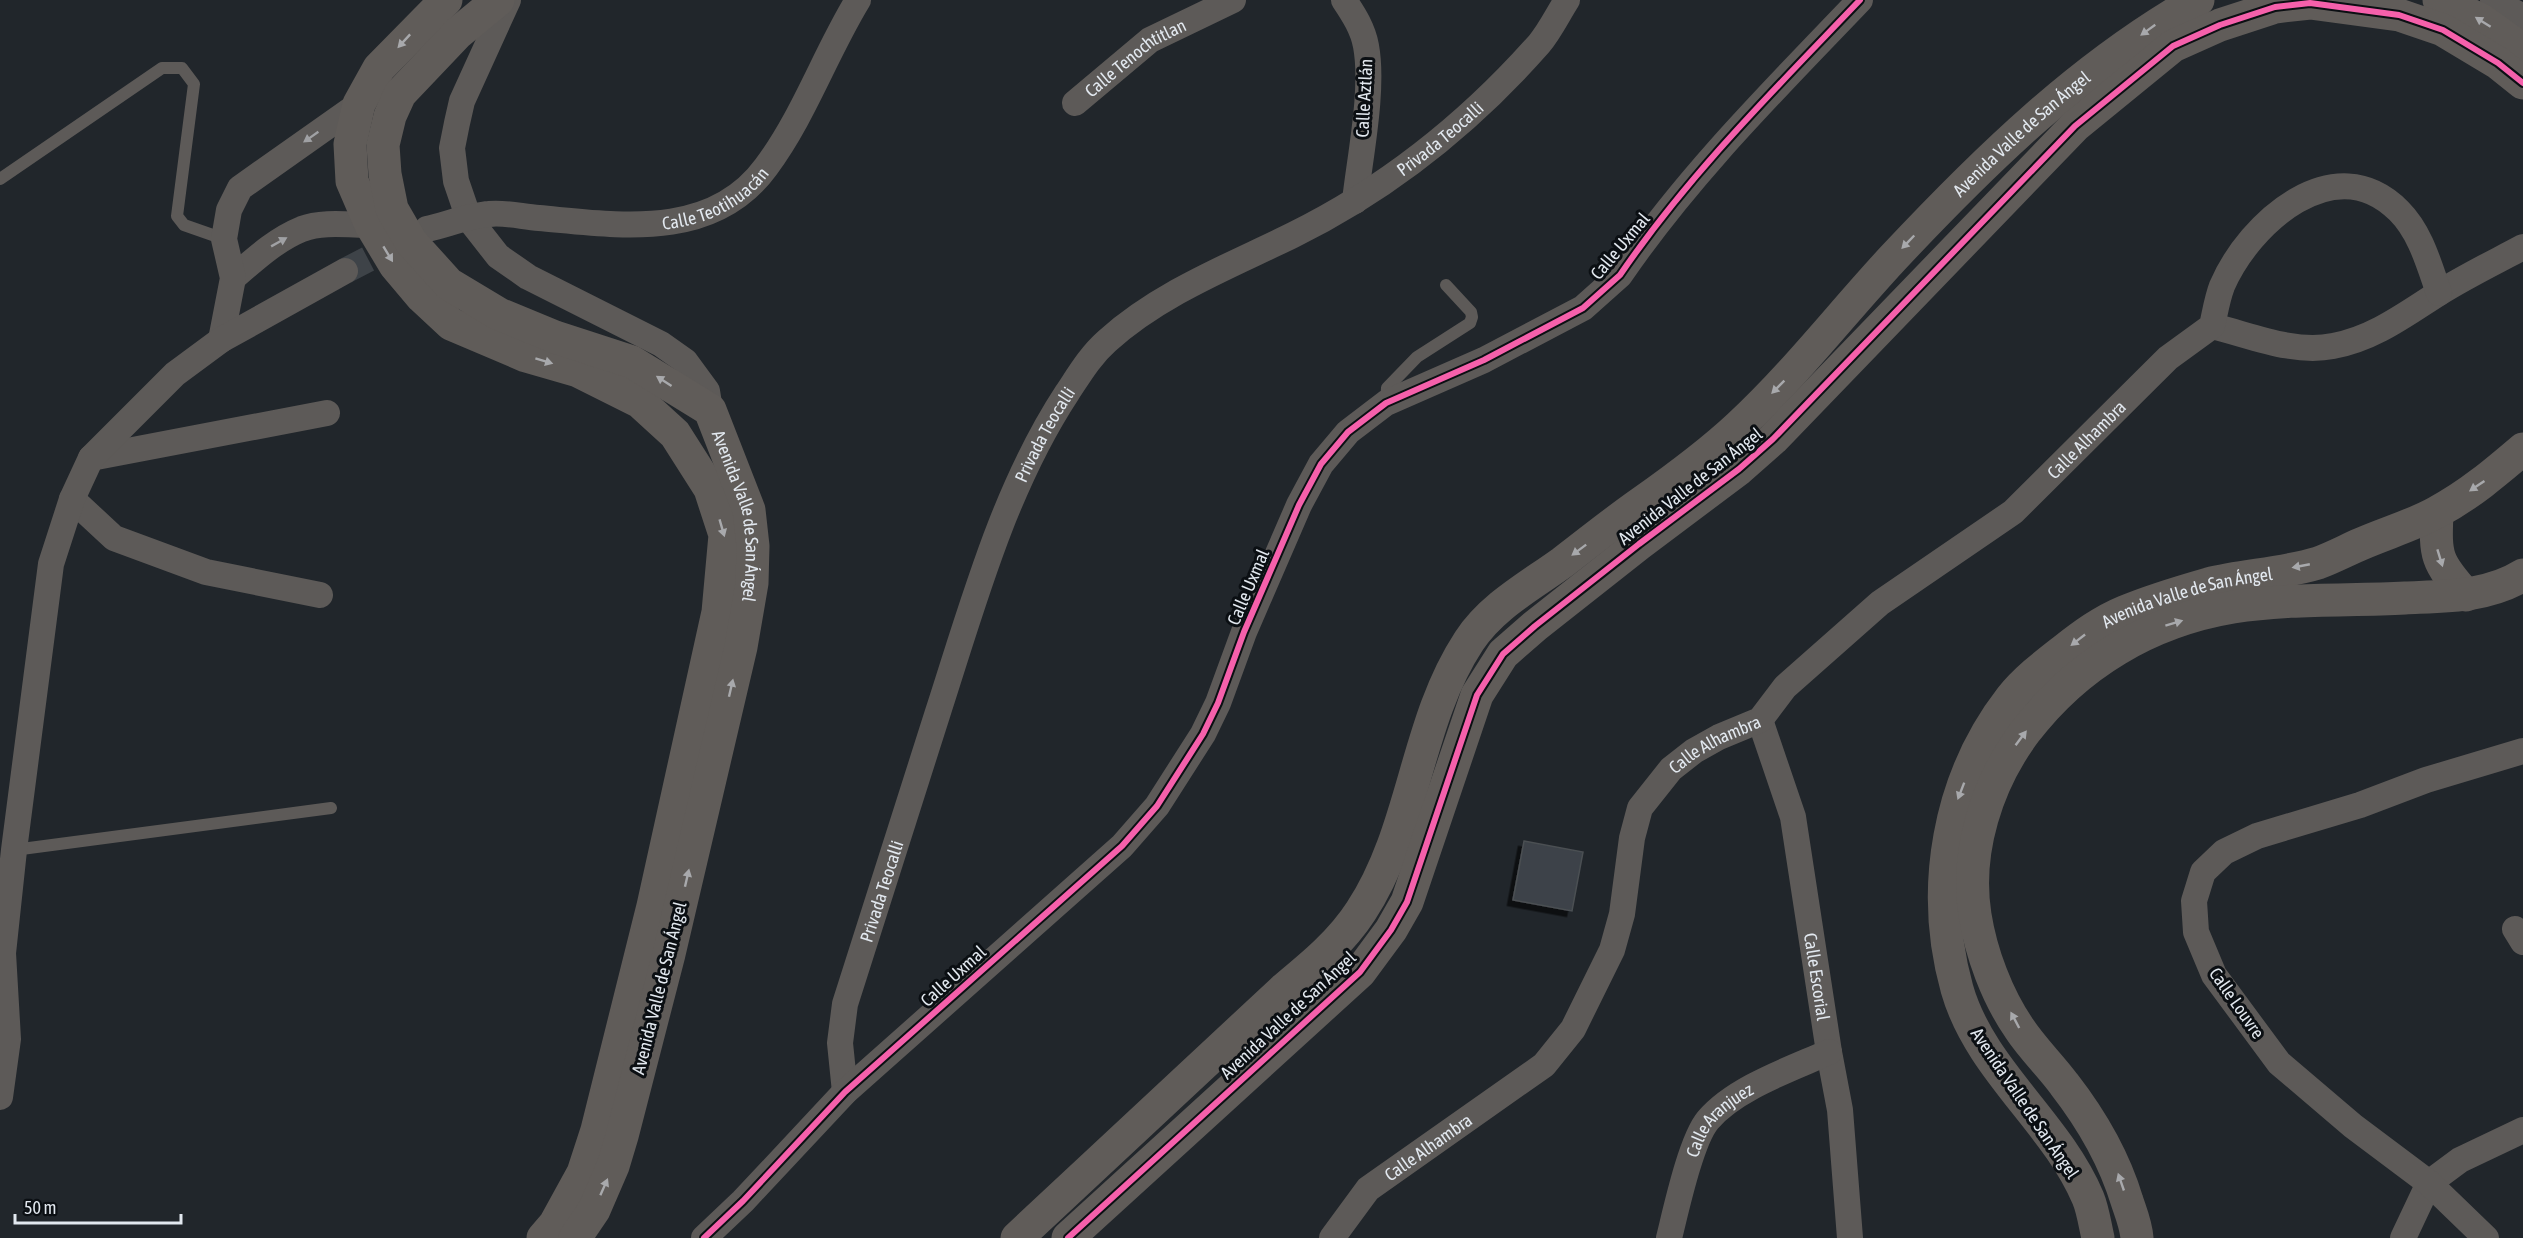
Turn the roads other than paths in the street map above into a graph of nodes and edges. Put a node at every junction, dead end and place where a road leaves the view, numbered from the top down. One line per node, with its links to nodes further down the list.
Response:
1 (446, 0): 16 (street, Avenida Valle de San Ángel, one-way to 16)
2 (498, 0): 18 (street, Avenida Valle de San Ángel)
3 (508, 0): 22 (street)
4 (858, 0): 22 (street, Calle Teotihuacán)
5 (1233, 0): 15 (street, Calle Tenochtitlan)
6 (1344, 0): 21 (street, Calle Aztlán)
7 (1567, 0): 21 (street, Privada Teocalli)
8 (1860, 0): 36 (street, Calle Uxmal)
9 (2198, 0): 20 (street, Avenida Valle de San Ángel, one-way to 20)
10 (2439, 0): 13 (street, one-way to 10)
11 (2493, 0): 12 (street)
12 (2523, 17)
13 (2523, 50)
14 (2523, 83): 24 (street, Avenida Valle de San Ángel)
15 (1075, 103)
16 (359, 104): 17 (street, Avenida Valle de San Ángel); 27 (street, one-way to 27)
17 (350, 144): 18 (street); 25 (street, Avenida Valle de San Ángel)
18 (383, 145): 37 (street, Avenida Valle de San Ángel, one-way to 18)
19 (0, 179): 27 (lane)
20 (1958, 192): 23 (street, Avenida Valle de San Ángel); 24 (street)
21 (1355, 201): 52 (street, Privada Teocalli)
22 (469, 219): 26 (street, Calle Teotihuacán); 37 (street)
23 (1931, 219): 29 (street); 60 (street, Avenida Valle de San Ángel, one-way to 60)
24 (1983, 223): 29 (street, Avenida Valle de San Ángel)
25 (371, 225): 31 (street, one-way to 25); 41 (street, Avenida Valle de San Ángel, one-way to 41)
26 (427, 229)
27 (224, 239): 31 (street)
28 (2523, 246): 33 (street)
29 (1955, 250): 61 (street, Avenida Valle de San Ángel)
30 (345, 271): 35 (street)
31 (233, 278): 35 (street)
32 (1446, 285): 36 (lane)
33 (2439, 293): 34 (street); 34 (street)
34 (2212, 326): 47 (street, Calle Alhambra)
35 (221, 340): 40 (street)
36 (1386, 403): 52 (street, Calle Uxmal)
37 (710, 410): 41 (street, Avenida Valle de San Ángel)
38 (327, 412): 40 (street)
39 (2523, 449): 43 (street, Avenida Valle de San Ángel, one-way to 43)
40 (91, 458): 42 (street)
41 (724, 484): 55 (street, Avenida Valle de San Ángel)
42 (72, 499): 45 (street); 50 (street)
43 (2437, 513): 46 (street, one-way to 46); 65 (street, Avenida Valle de San Ángel, one-way to 65)
44 (2523, 575): 46 (street, Avenida Valle de San Ángel)
45 (320, 595)
46 (2466, 595): 66 (street, Avenida Valle de San Ángel, one-way to 46)
47 (1760, 720): 51 (street, Calle Escorial); 62 (street, Calle Alhambra)
48 (2523, 751): 56 (street, Calle Louvre)
49 (331, 808): 50 (lane)
50 (14, 850): 53 (street)
51 (1828, 1052): 63 (street, Calle Aranjuez); 64 (street, Calle Escorial)
52 (845, 1092): 59 (street, Calle Uxmal)
53 (0, 1097)
54 (2523, 1130): 56 (street)
55 (610, 1133): 57 (street, Avenida Valle de San Ángel); 58 (street, Avenida Valle de San Ángel, one-way to 55)
56 (2429, 1183): 67 (street); 68 (street, Calle Louvre)
57 (543, 1238)
58 (575, 1238)
59 (704, 1238)
60 (1017, 1238)
61 (1068, 1238)
62 (1332, 1238)
63 (1669, 1238)
64 (1850, 1238)
65 (2098, 1238)
66 (2137, 1238)
67 (2403, 1238)
68 (2486, 1238)

